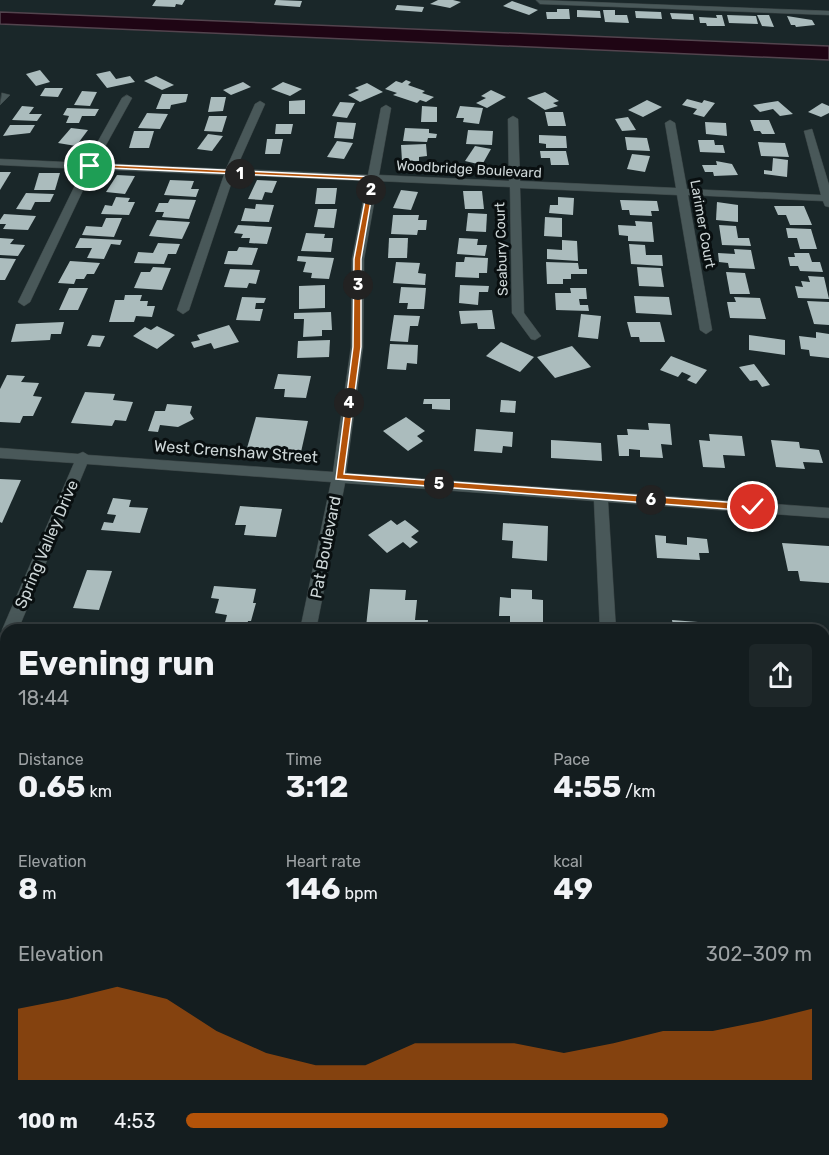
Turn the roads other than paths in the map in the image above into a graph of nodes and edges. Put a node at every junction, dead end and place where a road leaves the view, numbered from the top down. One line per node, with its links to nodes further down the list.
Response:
1 (540, 1): 2 (street)
2 (829, 13)
3 (127, 98): 10 (street)
4 (260, 104): 12 (street)
5 (386, 108): 13 (street, Pat Boulevard)
6 (513, 119): 14 (street, Seabury Court)
7 (670, 123): 15 (street, Larimer Court)
8 (809, 131): 16 (street)
9 (0, 153): 10 (street, Woodbridge Boulevard)
10 (92, 161): 11 (street, Woodbridge Boulevard); 12 (street, Woodbridge Boulevard); 17 (street)
11 (0, 162)
12 (231, 168): 13 (street, Woodbridge Boulevard); 18 (street)
13 (373, 173): 14 (street, Woodbridge Boulevard); 23 (street, Pat Boulevard)
14 (513, 180): 15 (street, Woodbridge Boulevard); 20 (street, Seabury Court)
15 (681, 187): 16 (street, Woodbridge Boulevard); 19 (street, Larimer Court)
16 (828, 195)
17 (24, 302)
18 (183, 310)
19 (706, 330)
20 (535, 336)
21 (0, 453): 22 (street, West Crenshaw Street)
22 (83, 458): 23 (street, West Crenshaw Street); 26 (street, Spring Valley Drive)
23 (339, 476): 24 (street, West Crenshaw Street); 27 (street, Pat Boulevard)
24 (601, 496): 25 (street, West Crenshaw Street); 28 (street)
25 (829, 513)
26 (13, 624)
27 (309, 624)
28 (608, 624)

